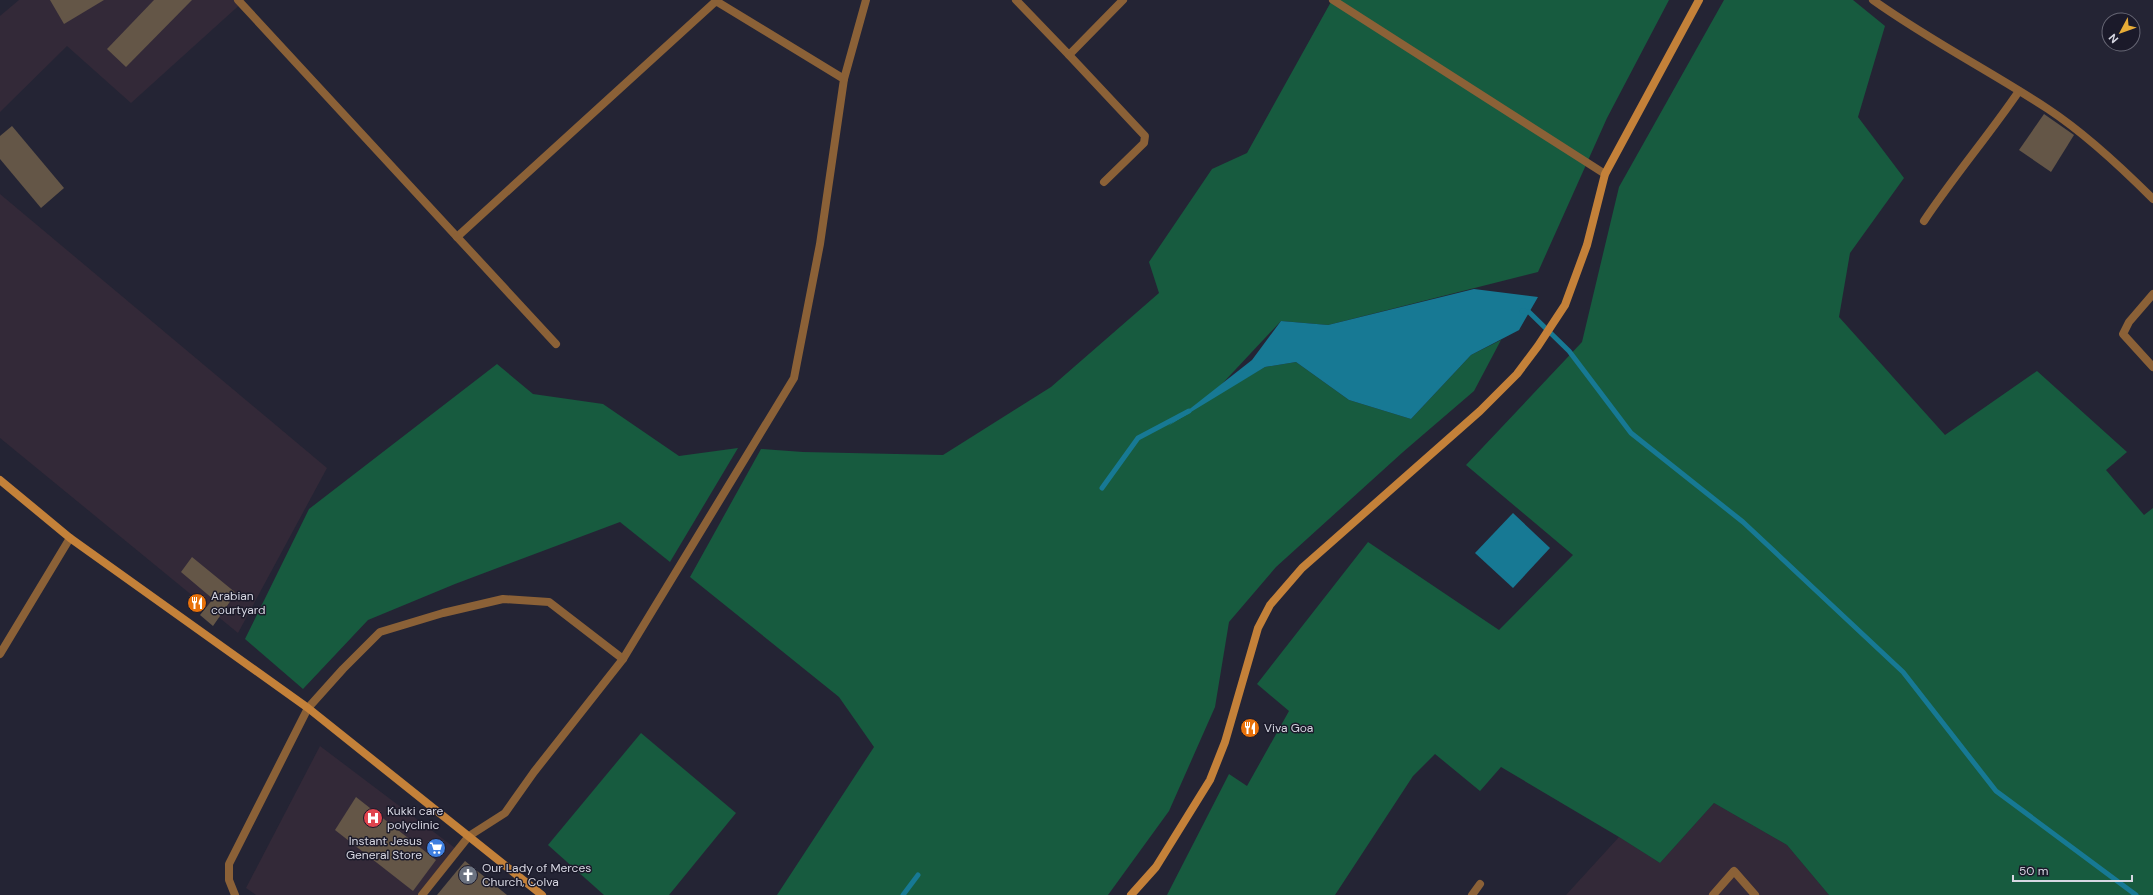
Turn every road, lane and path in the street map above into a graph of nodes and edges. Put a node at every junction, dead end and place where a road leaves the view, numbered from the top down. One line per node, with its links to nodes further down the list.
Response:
1 (238, 0): 15 (street)
2 (866, 0): 9 (street)
3 (1016, 0): 8 (street)
4 (1123, 0): 8 (street)
5 (1333, 0): 11 (street)
6 (1699, 0): 11 (street)
7 (1873, 0): 10 (street)
8 (1069, 55): 12 (street)
9 (844, 79): 15 (street); 22 (street)
10 (2018, 91): 13 (street); 14 (street)
11 (1605, 174): 29 (street)
12 (1104, 182)
13 (2152, 198)
14 (1924, 221)
15 (457, 237): 17 (street)
16 (2153, 294): 18 (street)
17 (556, 344)
18 (2153, 367)
19 (0, 480): 20 (street)
20 (70, 538): 21 (street); 23 (street)
21 (0, 654)
22 (623, 659): 23 (street); 24 (street)
23 (308, 708): 24 (street); 26 (street)
24 (469, 836): 27 (street); 28 (street)
25 (1480, 884): 30 (street)
26 (235, 895)
27 (422, 895)
28 (542, 895)
29 (1131, 895)
30 (1472, 895)
31 (1713, 895): 32 (street)
32 (1755, 895)

